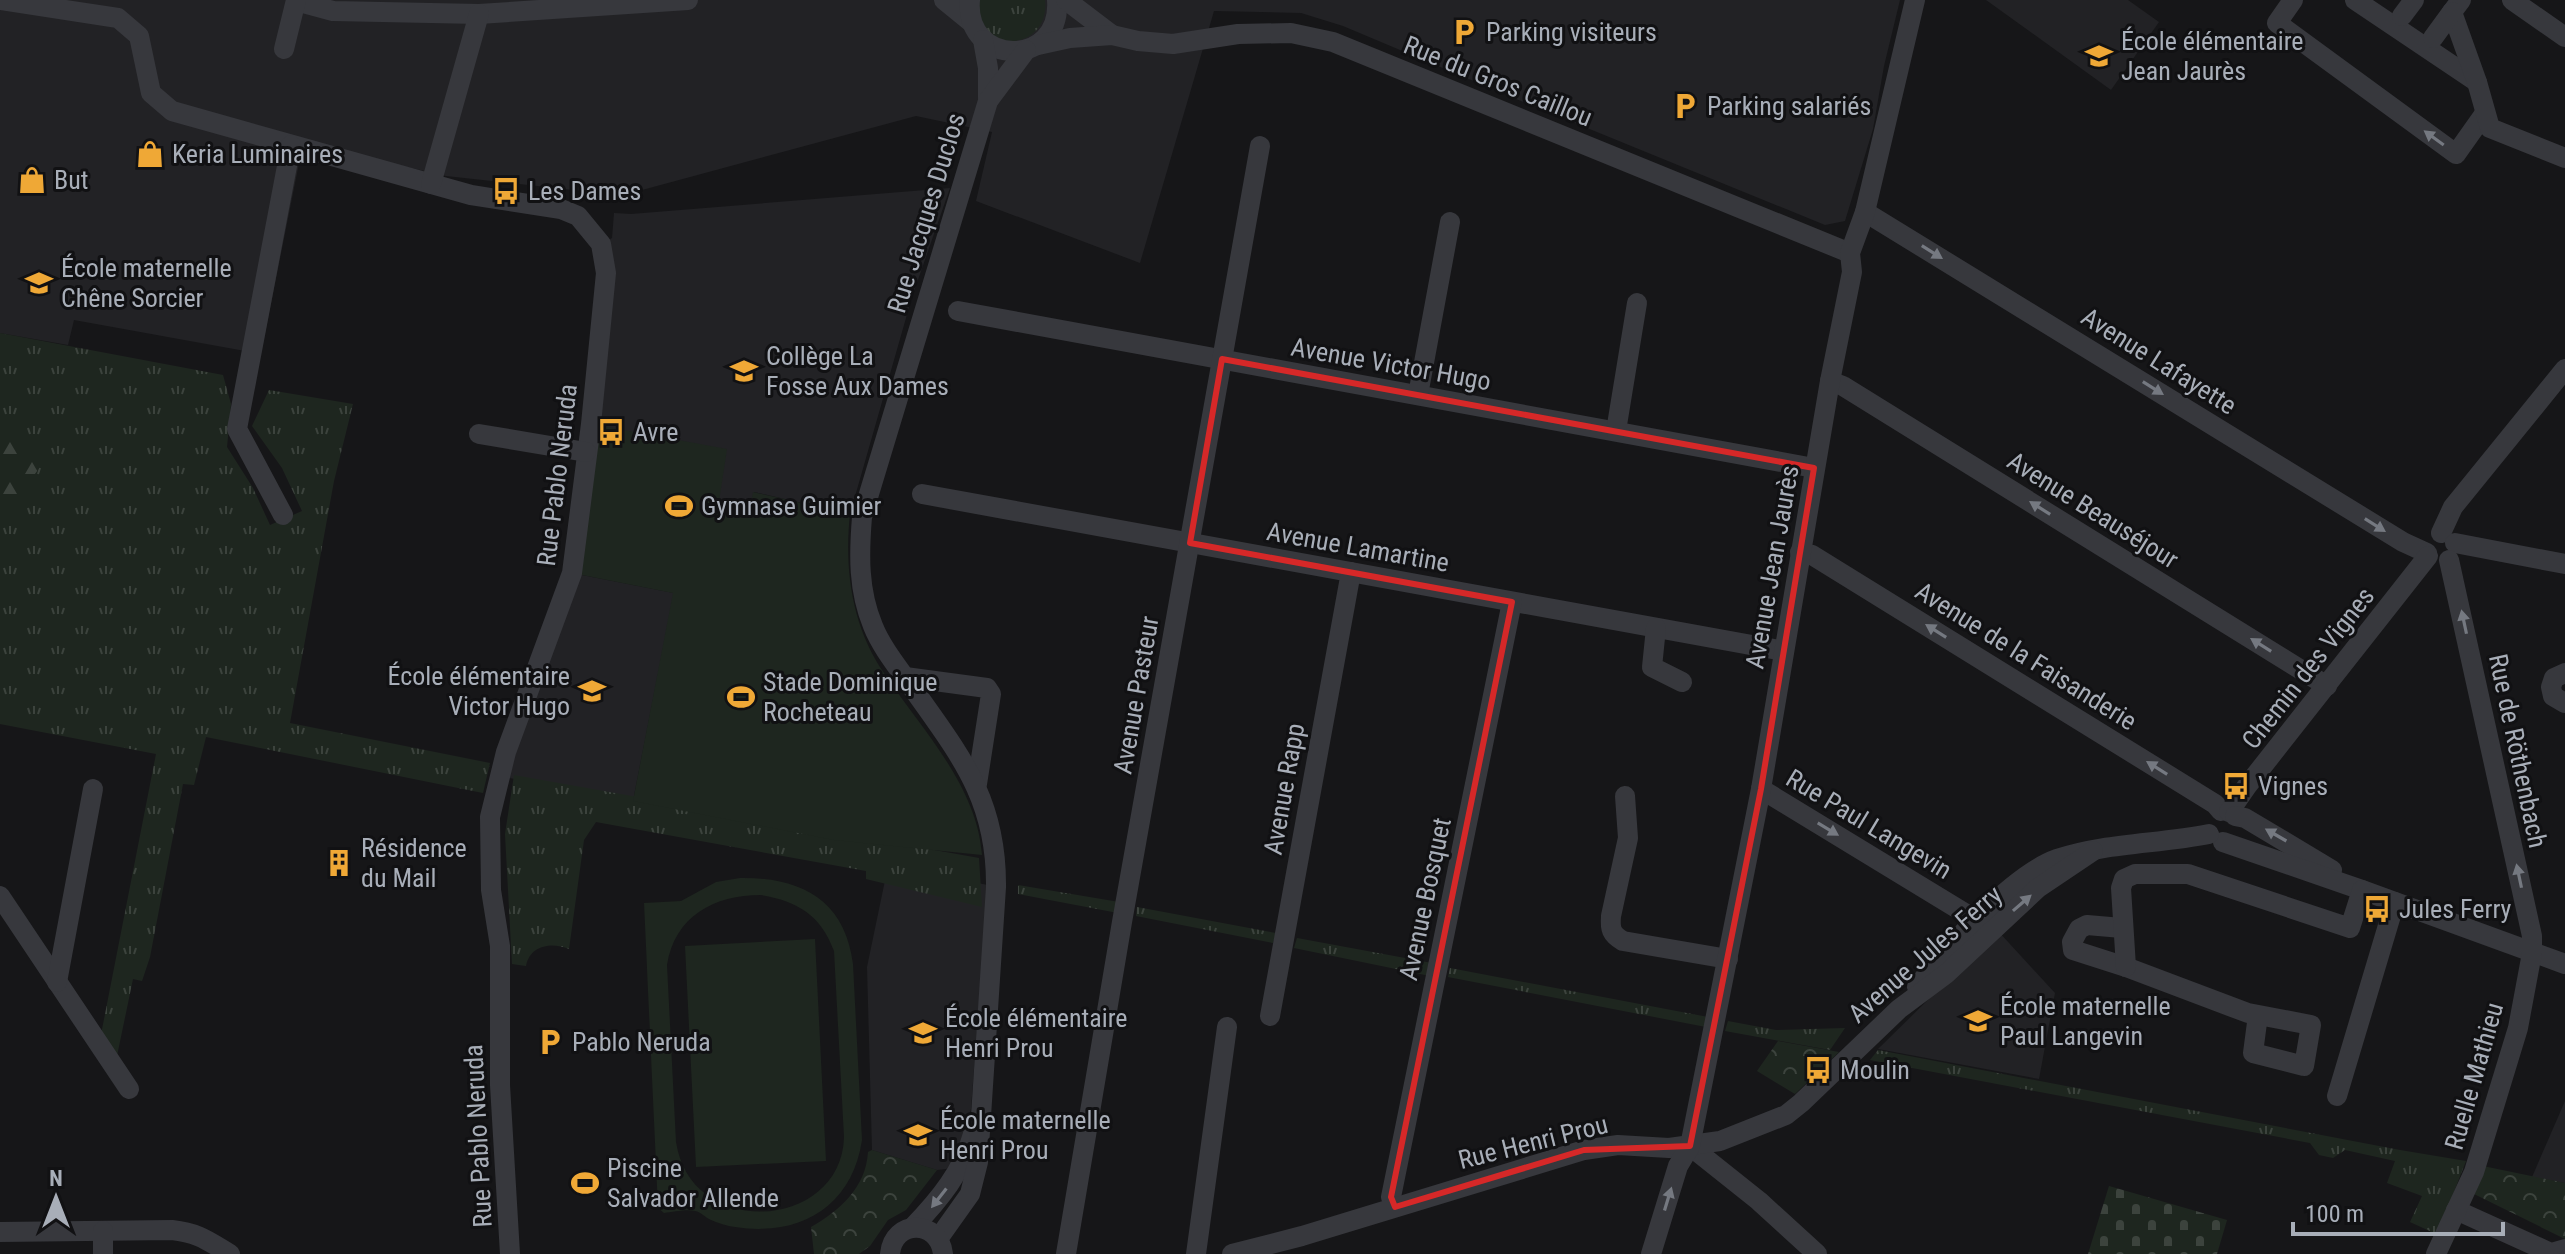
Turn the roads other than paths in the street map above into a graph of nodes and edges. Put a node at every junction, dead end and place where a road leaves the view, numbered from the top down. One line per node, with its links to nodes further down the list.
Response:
1 (0, 0): 25 (street, Rue Pablo Neruda)
2 (296, 0): 14 (street); 21 (street)
3 (679, 0): 4 (street); 14 (street)
4 (688, 0)
5 (944, 0): 15 (street)
6 (970, 0): 15 (street)
7 (1057, 0): 20 (street, Rue Jacques Duclos)
8 (1066, 0): 16 (street, Rue du Gros Caillou)
9 (1915, 0): 29 (street, Avenue Jean Jaurès)
10 (2293, 0): 24 (street, one-way to 10)
11 (2355, 0): 22 (street)
12 (2512, 0): 17 (street)
13 (2456, 6): 18 (street); 22 (street)
14 (479, 14): 28 (street)
15 (971, 22): 19 (street, Rue Jacques Duclos)
16 (1112, 35): 20 (street, Rue du Gros Caillou); 31 (street, Rue du Gros Caillou)
17 (2565, 37)
18 (2433, 38)
19 (983, 40): 20 (street); 23 (street, Rue Jacques Duclos)
20 (1032, 48): 23 (street, Rue Jacques Duclos)
21 (284, 49)
22 (2477, 82): 24 (street)
23 (988, 101): 54 (street, Rue Jacques Duclos)
24 (2488, 120): 27 (street)
25 (291, 145): 28 (street, Rue Pablo Neruda); 43 (street)
26 (1260, 146): 34 (street, Avenue Pasteur)
27 (2565, 158)
28 (431, 184): 40 (street, Rue Pablo Neruda)
29 (1865, 212): 31 (street, Avenue Jean Jaurès); 47 (street, Avenue Lafayette, one-way to 47)
30 (1450, 222): 37 (street)
31 (1850, 253): 36 (street, Avenue Jean Jaurès)
32 (1637, 303): 38 (street)
33 (958, 311): 34 (street, Avenue Victor Hugo)
34 (1222, 359): 37 (street, Avenue Victor Hugo); 44 (street, Avenue Pasteur)
35 (2565, 369): 45 (street)
36 (1830, 381): 41 (street, Avenue Jean Jaurès); 56 (street, Avenue Beauséjour, one-way to 36)
37 (1418, 395): 38 (street, Avenue Victor Hugo)
38 (1616, 431): 41 (street, Avenue Victor Hugo)
39 (479, 434): 40 (street)
40 (586, 452): 88 (street, Rue Pablo Neruda)
41 (1814, 468): 46 (street, Avenue Jean Jaurès)
42 (922, 494): 44 (street, Avenue Lamartine)
43 (283, 515)
44 (1190, 543): 49 (street, Avenue Lamartine); 93 (street, Avenue Pasteur)
45 (2449, 545): 47 (street, Chemin des Vignes); 48 (street); 69 (street, Rue de Röthenbach, one-way to 45)
46 (1800, 552): 52 (street, Avenue Jean Jaurès); 62 (street, Avenue de la Faisanderie, one-way to 46)
47 (2427, 554): 56 (street, Chemin des Vignes)
48 (2565, 564)
49 (1351, 572): 50 (street, Avenue Lamartine); 75 (street, Avenue Rapp)
50 (1512, 602): 51 (street, Avenue Lamartine); 81 (street, Avenue Bosquet)
51 (1656, 628): 52 (street, Avenue Lamartine); 55 (street)
52 (1784, 651): 60 (street, Avenue Jean Jaurès)
53 (2565, 673): 57 (street)
54 (905, 677): 58 (street, Rue Jacques Duclos); 58 (street)
55 (1682, 682)
56 (2327, 686): 62 (street, Chemin des Vignes)
57 (2565, 703)
58 (977, 784): 79 (street, Rue Jacques Duclos)
59 (93, 789): 73 (street)
60 (1761, 789): 67 (street, Rue Paul Langevin, one-way to 67); 70 (street, Avenue Jean Jaurès)
61 (1625, 796): 70 (street)
62 (2228, 813): 63 (street, Chemin des Vignes); 64 (street, one-way to 62)
63 (2216, 838): 64 (street); 67 (street, Avenue Jules Ferry)
64 (2362, 890): 66 (street); 68 (street)
65 (0, 896): 73 (street)
66 (2395, 902): 69 (street); 78 (street)
67 (1985, 925): 80 (street, Avenue Jules Ferry)
68 (2122, 928): 72 (street); 72 (street)
69 (2532, 953): 71 (street); 82 (street, Ruelle Mathieu)
70 (1728, 959): 80 (street, Avenue Jean Jaurès)
71 (2565, 964)
72 (2126, 967): 74 (street)
73 (57, 982): 77 (street)
74 (2258, 1015)
75 (1270, 1016)
76 (1227, 1027): 94 (street)
77 (129, 1089)
78 (2337, 1096)
79 (980, 1113): 83 (street, Rue Jacques Duclos, one-way to 83); 86 (street, Rue Jacques Duclos)
80 (1690, 1146): 81 (street, Rue Henri Prou); 96 (street, Avenue Jean Jaurès, one-way to 80); 97 (street)
81 (1395, 1207): 85 (street, Rue Henri Prou)
82 (2456, 1210): 90 (street); 98 (street, Ruelle Mathieu)
83 (913, 1227): 86 (street); 92 (street, Rue Jacques Duclos)
84 (0, 1232): 87 (street)
85 (1301, 1245): 95 (street, Rue Henri Prou)
86 (940, 1246)
87 (103, 1248): 91 (street)
88 (513, 1249)
89 (2565, 1249): 90 (street)
90 (2551, 1253)
91 (230, 1254)
92 (890, 1254)
93 (1066, 1254)
94 (1196, 1254)
95 (1232, 1254)
96 (1651, 1254)
97 (1817, 1254)
98 (2436, 1254)

